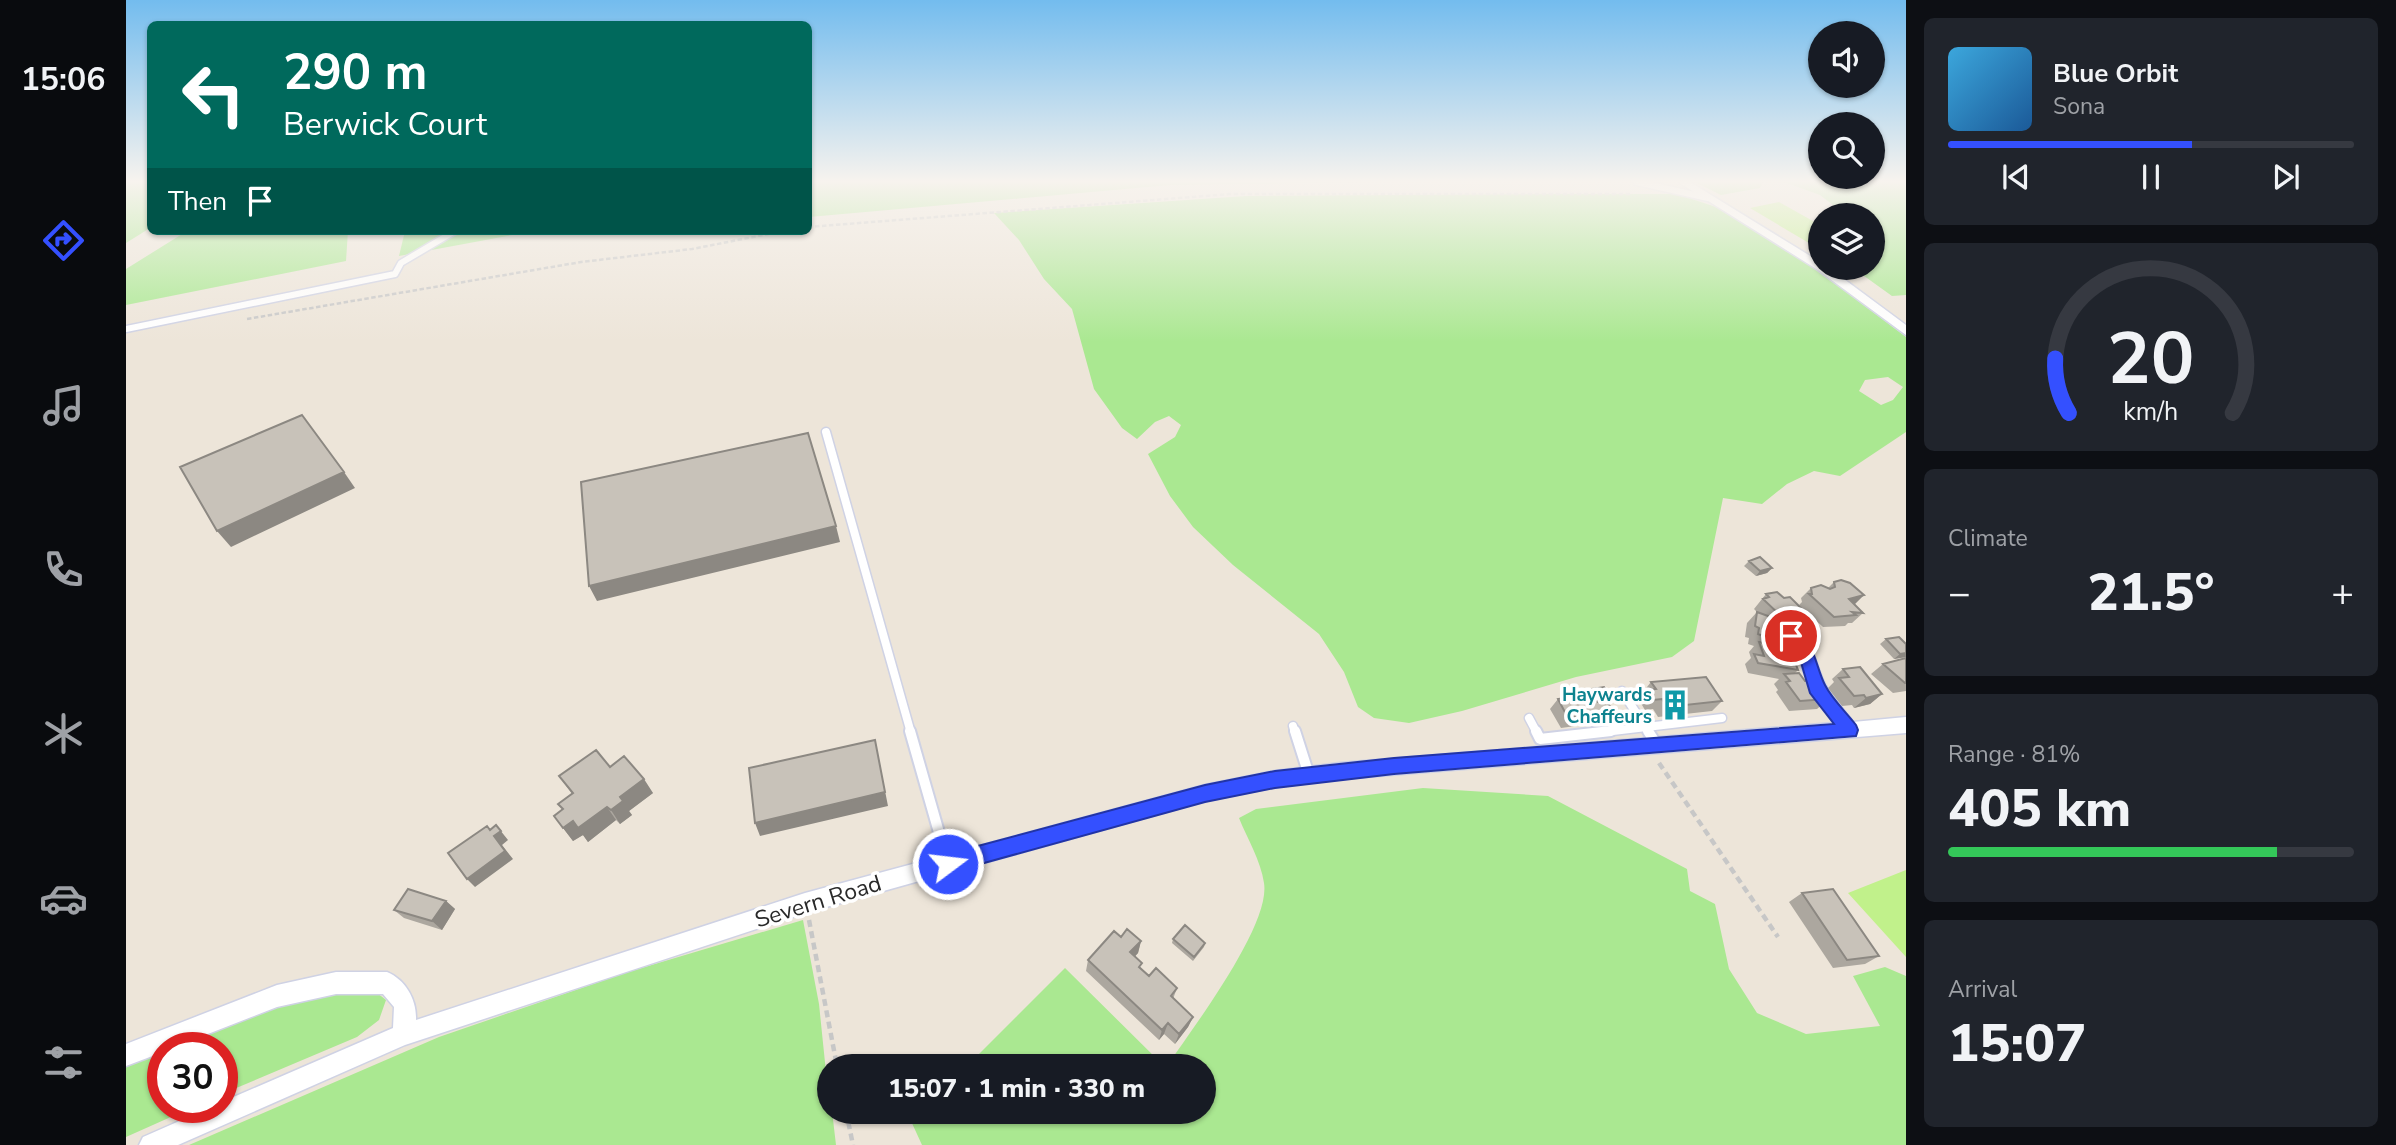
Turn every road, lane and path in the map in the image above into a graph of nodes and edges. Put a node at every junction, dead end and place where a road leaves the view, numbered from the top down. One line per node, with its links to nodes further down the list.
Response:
1 (447, 235): 7 (lane)
2 (761, 235): 6 (path)
3 (1769, 235): 4 (street)
4 (1808, 259)
5 (1838, 280): 8 (street)
6 (304, 309)
7 (126, 329)
8 (1906, 331)
9 (826, 432): 21 (lane)
10 (1791, 636): 18 (street)
11 (1622, 691): 19 (lane)
12 (1605, 711): 17 (lane)
13 (1722, 718): 19 (lane)
14 (1529, 719): 17 (lane)
15 (1906, 724): 18 (street, Severn Road)
16 (1293, 726): 20 (lane)
17 (1617, 730): 19 (lane)
18 (1849, 730): 19 (street, Severn Road)
19 (1650, 739): 20 (street, Severn Road); 23 (path)
20 (1308, 775): 21 (street, Severn Road)
21 (948, 864): 22 (street, Severn Road)
22 (805, 904): 24 (street, Severn Road); 25 (path)
23 (1778, 937)
24 (404, 1035): 26 (street); 28 (street, Severn Road)
25 (835, 1054)
26 (126, 1055)
27 (849, 1124): 29 (path)
28 (151, 1145)
29 (853, 1145)

